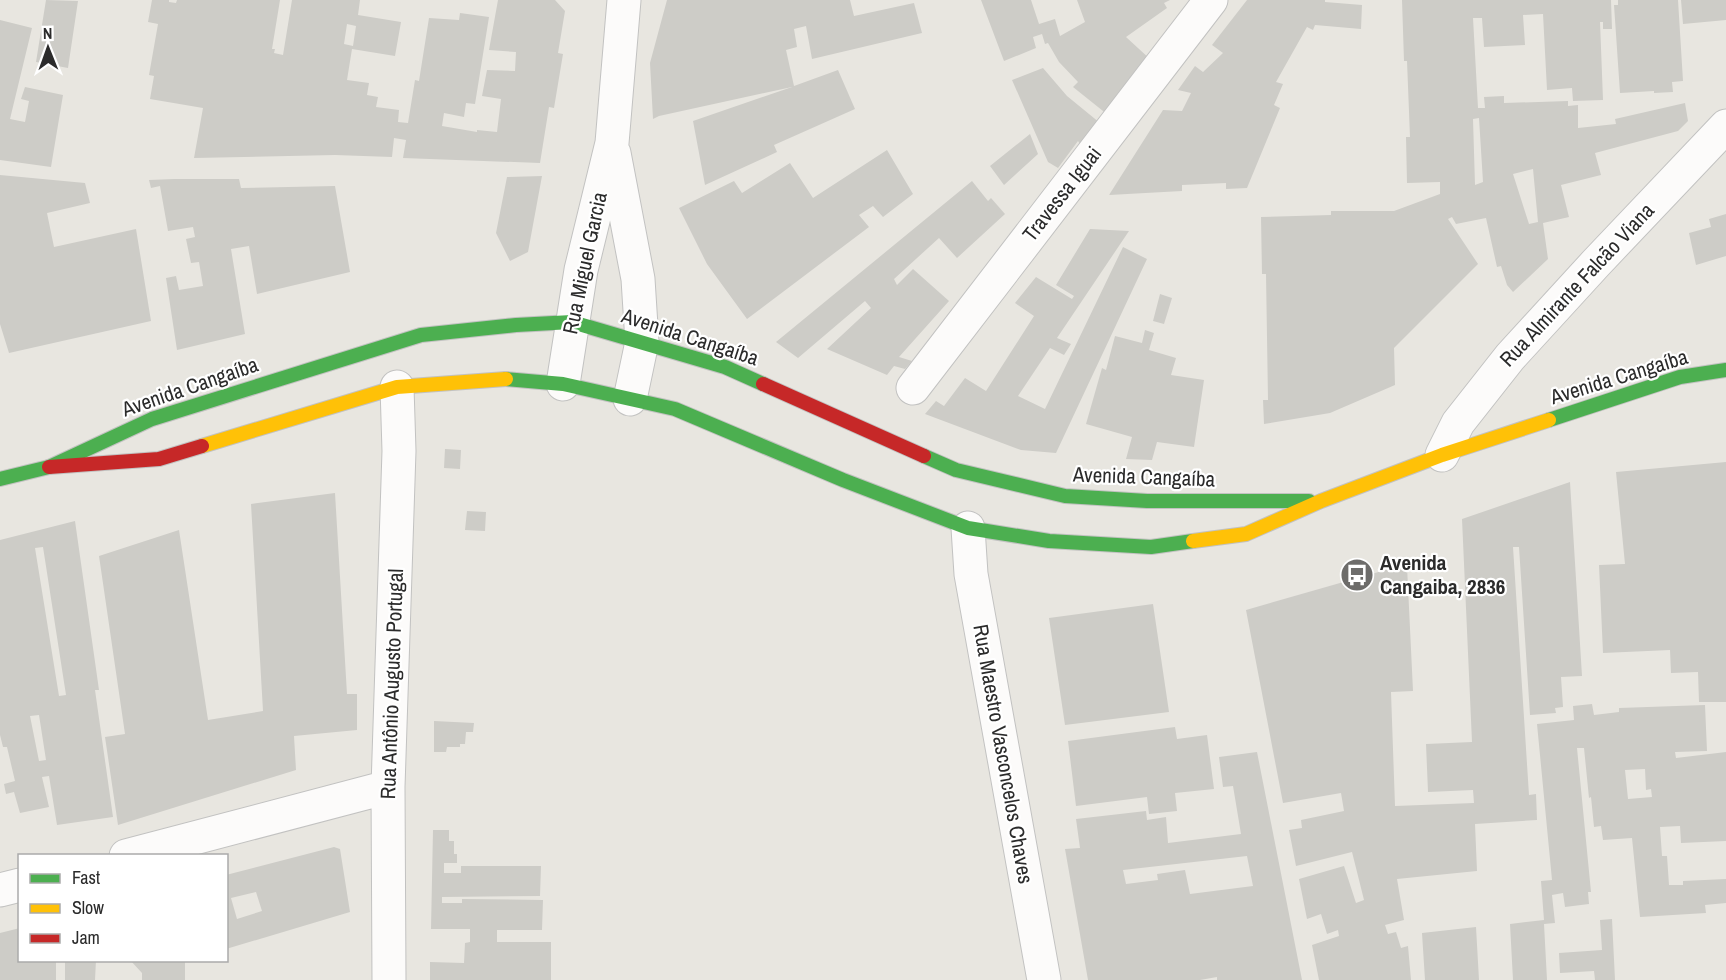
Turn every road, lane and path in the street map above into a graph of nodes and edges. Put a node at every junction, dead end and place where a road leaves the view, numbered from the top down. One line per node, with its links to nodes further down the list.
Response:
1 (624, 0): 4 (street, Rua Miguel Garcia)
2 (1211, 0): 10 (street, Travessa Iguai)
3 (1726, 126): 12 (street, Rua Almirante Falcão Viana)
4 (612, 143): 5 (street, Rua Miguel Garcia); 6 (street, Rua Miguel Garcia)
5 (572, 322): 6 (main road, Avenida Cangaíba); 8 (street, Rua Miguel Garcia); 13 (main road, Avenida Cangaíba)
6 (642, 342): 11 (street, Rua Miguel Garcia); 15 (main road, Avenida Cangaíba)
7 (1726, 370): 12 (main road, Avenida Cangaíba)
8 (563, 384): 9 (main road, Avenida Cangaíba); 11 (main road, Avenida Cangaíba)
9 (397, 387): 13 (main road, Avenida Cangaíba); 17 (street, Rua Antônio Augusto Portugal)
10 (913, 388)
11 (630, 399): 16 (main road, Avenida Cangaíba)
12 (1442, 454): 15 (main road, Avenida Cangaíba)
13 (49, 466): 14 (main road, Avenida Cangaíba)
14 (0, 479)
15 (1321, 501): 16 (main road, Avenida Cangaíba)
16 (968, 528): 22 (street, Rua Maestro Vasconcelos Chaves)
17 (388, 787): 18 (street); 21 (street, Rua Antônio Augusto Portugal)
18 (130, 854)
19 (18, 886): 20 (street)
20 (0, 891)
21 (389, 980)
22 (1044, 980)

